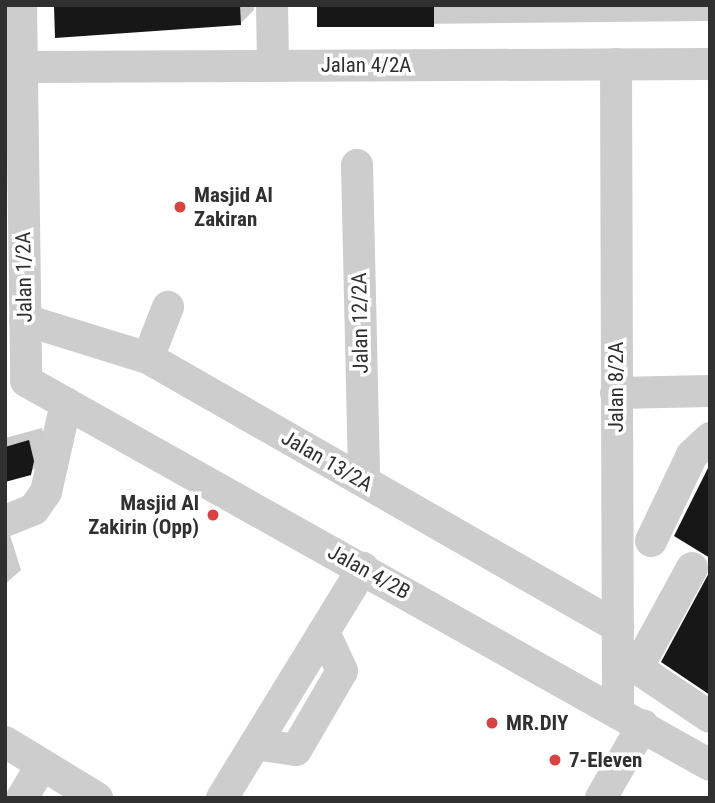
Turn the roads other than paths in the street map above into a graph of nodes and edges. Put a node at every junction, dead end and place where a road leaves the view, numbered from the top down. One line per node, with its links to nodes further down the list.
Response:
1 (21, 5): 6 (street, Jalan 1/2A)
2 (272, 5): 5 (street)
3 (616, 64): 4 (street, Jalan 4/2A); 5 (street, Jalan 4/2A); 13 (street, Jalan 8/2A)
4 (710, 64)
5 (273, 65): 6 (street, Jalan 4/2A)
6 (22, 67): 9 (street, Jalan 1/2A)
7 (357, 165): 16 (street, Jalan 12/2A)
8 (168, 307): 10 (street)
9 (25, 320): 10 (street, Jalan 13/2A); 11 (street, Jalan 1/2A)
10 (148, 358): 16 (street, Jalan 13/2A)
11 (16, 382): 14 (street, Jalan 4/2B)
12 (710, 391): 13 (street)
13 (616, 393): 18 (street, Jalan 8/2A)
14 (66, 404): 17 (street); 20 (street, Jalan 4/2B)
15 (710, 438): 19 (street)
16 (363, 481): 22 (street, Jalan 13/2A)
17 (5, 521)
18 (617, 534): 19 (street); 22 (street, Jalan 8/2A)
19 (651, 541): 21 (street)
20 (363, 568): 24 (street, Jalan 4/2B); 30 (street)
21 (701, 573): 23 (street)
22 (618, 627): 24 (street, Jalan 8/2A)
23 (710, 717)
24 (631, 718): 27 (street, Jalan 4/2B); 31 (street)
25 (5, 742): 26 (street)
26 (42, 765): 28 (street); 29 (street)
27 (710, 765)
28 (22, 798)
29 (97, 798)
30 (222, 798)
31 (601, 798)

